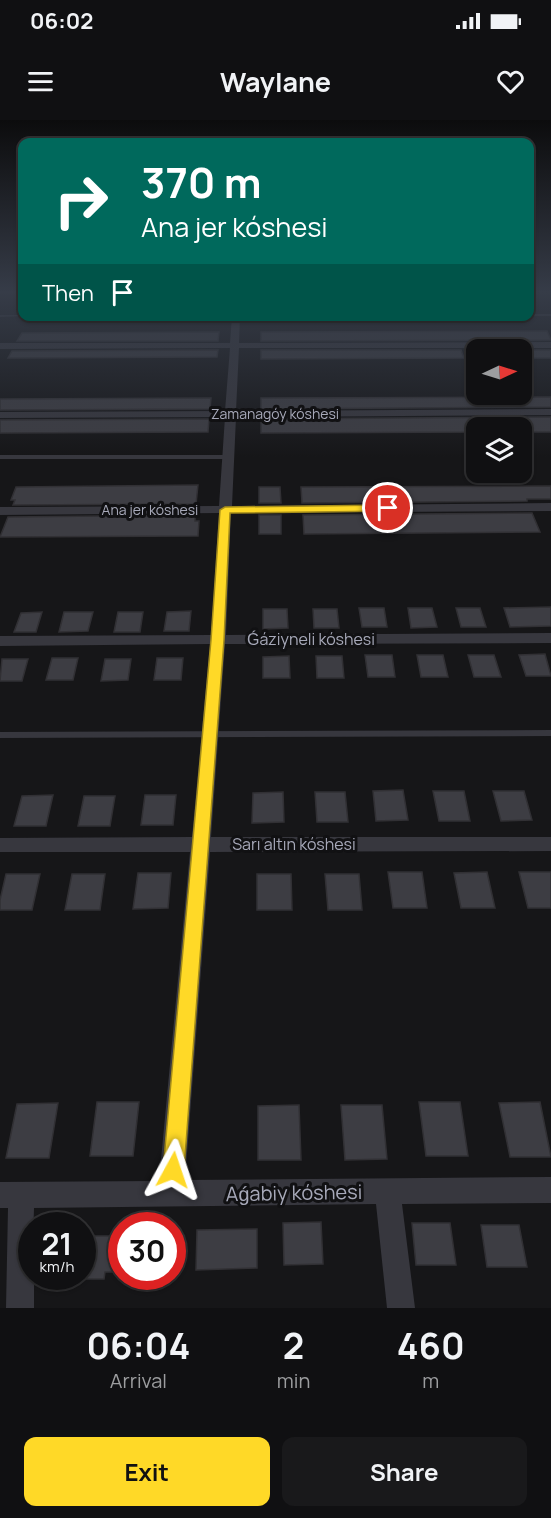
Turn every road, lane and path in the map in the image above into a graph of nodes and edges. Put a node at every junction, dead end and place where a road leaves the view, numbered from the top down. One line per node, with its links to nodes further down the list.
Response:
1 (234, 346): 3 (street)
2 (551, 412): 3 (street, Zamanagóy kóshesi)
3 (230, 414): 4 (street, Zamanagóy kóshesi); 6 (street)
4 (0, 415)
5 (0, 457): 6 (lane)
6 (228, 457): 8 (street)
7 (551, 507): 8 (street, Ana jer kóshesi)
8 (225, 510): 9 (street, Ana jer kóshesi); 11 (street)
9 (0, 511)
10 (551, 638): 11 (street, Ǵáziyneli kóshesi)
11 (218, 640): 12 (street, Ǵáziyneli kóshesi); 14 (street)
12 (0, 641)
13 (551, 733): 14 (lane)
14 (210, 734): 15 (lane); 16 (street)
15 (0, 735)
16 (201, 844): 17 (street, Sarı altın kóshesi); 18 (street, Sarı altın kóshesi); 21 (street)
17 (551, 844)
18 (0, 845)
19 (551, 1190): 20 (street, Aǵabiy kóshesi)
20 (388, 1192): 21 (street, Aǵabiy kóshesi); 24 (street)
21 (171, 1194): 22 (street, Aǵabiy kóshesi)
22 (11, 1195): 23 (street)
23 (20, 1308)
24 (401, 1308)

